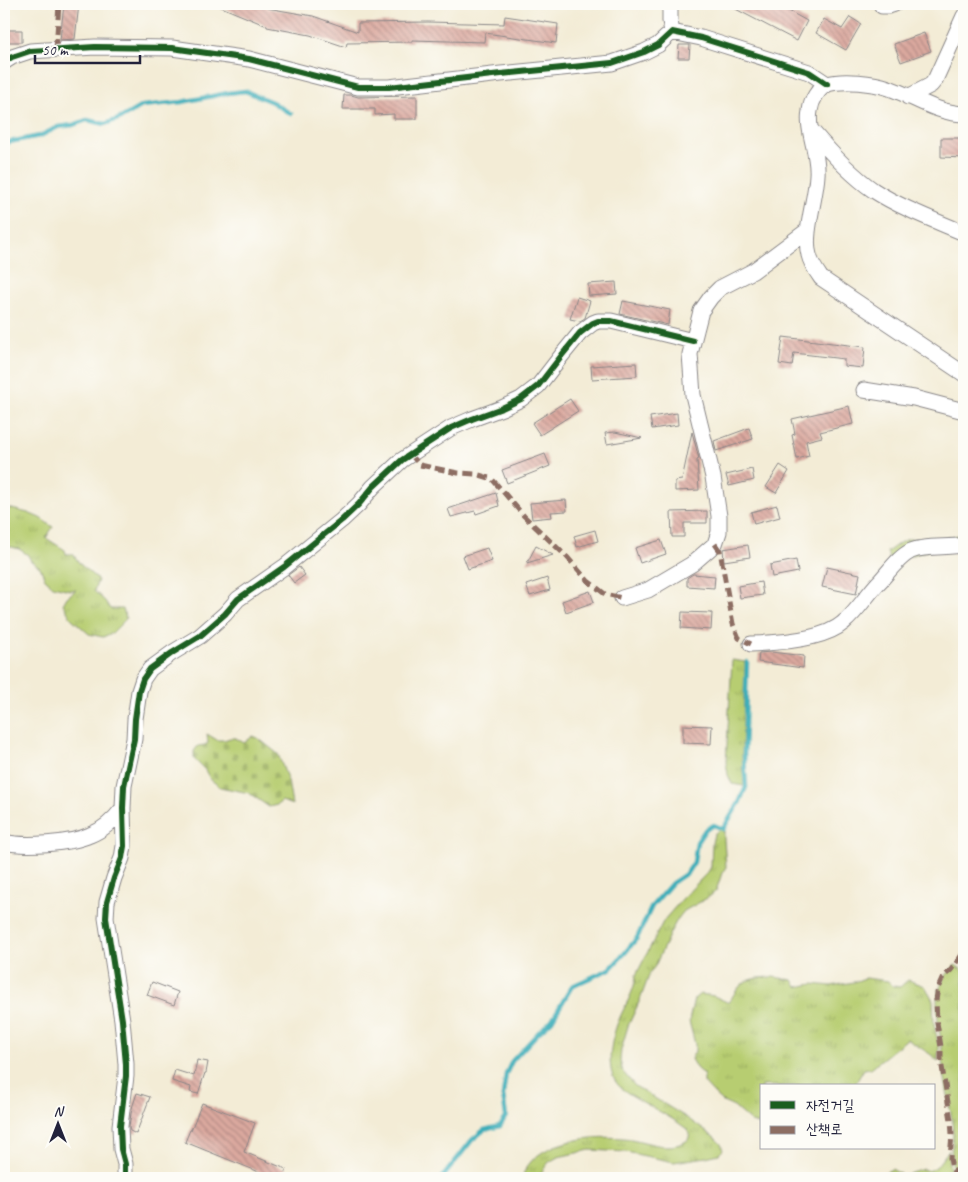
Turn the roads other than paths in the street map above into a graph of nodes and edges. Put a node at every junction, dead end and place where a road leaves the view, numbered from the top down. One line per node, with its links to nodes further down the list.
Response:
1 (670, 4): 5 (street)
2 (881, 4): 3 (street)
3 (895, 4)
4 (964, 16): 8 (street)
5 (672, 32): 6 (street); 7 (street)
6 (6, 58)
7 (827, 84): 8 (street); 10 (street)
8 (908, 97): 9 (street)
9 (964, 114)
10 (811, 130): 11 (street); 12 (street)
11 (808, 230): 13 (street); 14 (street)
12 (964, 233)
13 (693, 341): 18 (street); 20 (street)
14 (964, 374)
15 (864, 390): 16 (street)
16 (964, 411)
17 (964, 544): 19 (street)
18 (622, 598)
19 (751, 644)
20 (123, 808): 21 (street); 22 (street)
21 (4, 842)
22 (125, 1178)

